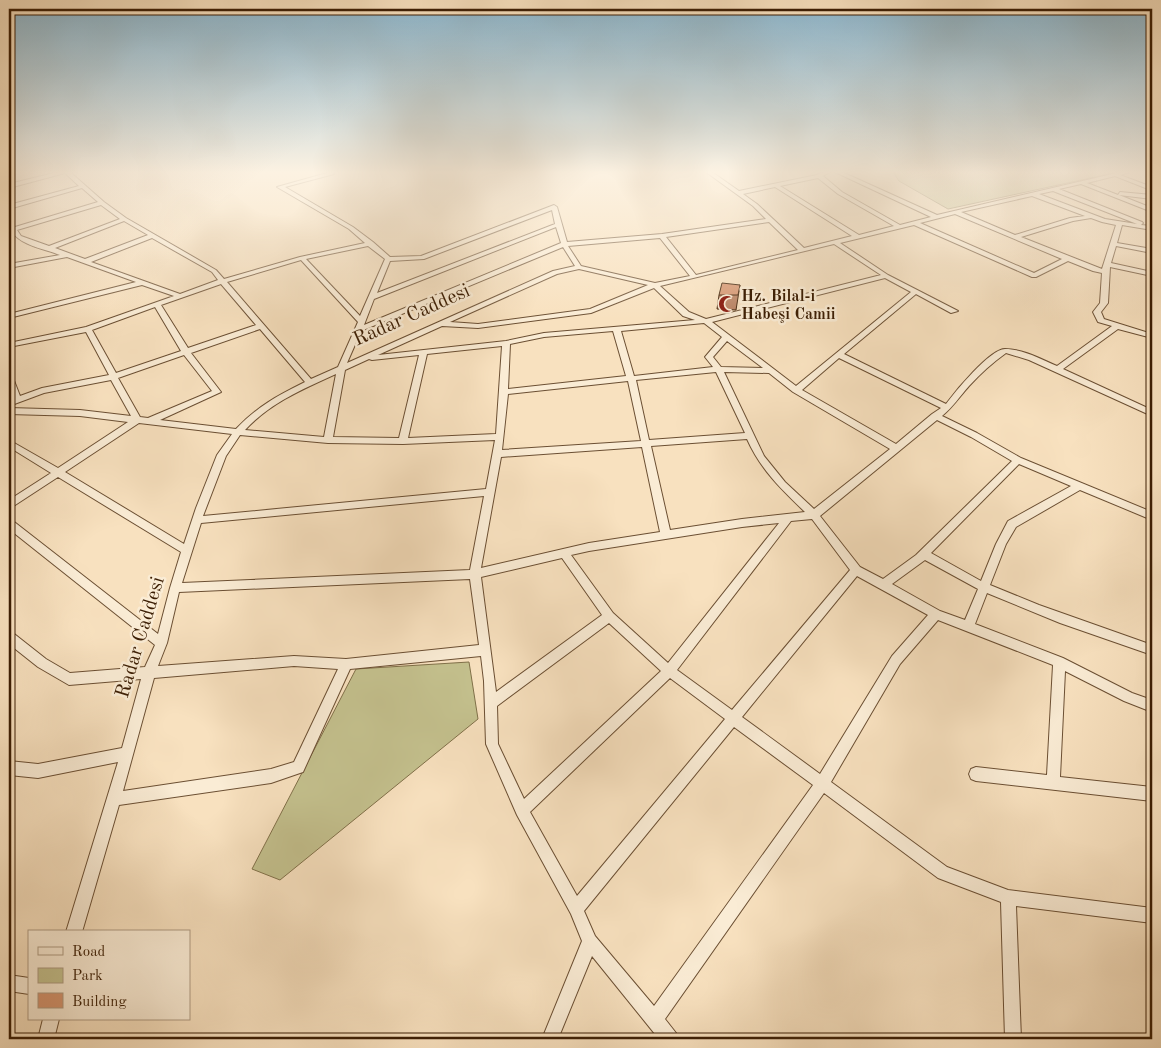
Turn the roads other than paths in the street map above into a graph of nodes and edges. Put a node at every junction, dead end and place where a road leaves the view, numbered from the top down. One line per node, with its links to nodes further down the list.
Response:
1 (37, 221): 20 (street)
2 (119, 221): 30 (street)
3 (127, 221): 22 (street)
4 (338, 221): 27 (street)
5 (518, 221): 35 (street)
6 (557, 221): 17 (street)
7 (766, 221): 23 (street)
8 (773, 221): 31 (street)
9 (832, 221): 24 (street)
10 (889, 221): 19 (street)
11 (922, 221): 16 (street, Radar Caddesi)
12 (976, 221): 25 (street)
13 (1066, 221): 25 (street)
14 (1107, 221): 18 (street)
15 (1134, 221): 21 (street)
16 (915, 223): 19 (street, Radar Caddesi); 36 (street)
17 (558, 224): 28 (street); 49 (street)
18 (1119, 224): 21 (street); 29 (street)
19 (900, 227): 24 (street, Radar Caddesi)
20 (10, 228): 30 (street)
21 (1152, 228)
22 (152, 236): 37 (street); 44 (street)
23 (662, 236): 28 (street); 43 (street)
24 (858, 237): 26 (street, Radar Caddesi)
25 (1015, 237): 36 (street)
26 (836, 242): 31 (street, Radar Caddesi); 42 (street)
27 (370, 243): 34 (street); 35 (street)
28 (564, 244): 39 (street); 60 (street)
29 (1114, 244): 32 (street); 40 (street)
30 (47, 249): 33 (street)
31 (803, 250): 43 (street, Radar Caddesi)
32 (1152, 251)
33 (65, 255): 37 (street); 38 (street)
34 (302, 258): 44 (street); 53 (street)
35 (388, 259): 49 (street)
36 (1067, 259): 40 (street)
37 (84, 262): 45 (street)
38 (9, 266)
39 (579, 267): 46 (street, Radar Caddesi); 55 (street, Radar Caddesi)
40 (1106, 268): 41 (street); 57 (street)
41 (1152, 274)
42 (886, 276): 47 (street); 54 (street)
43 (694, 277): 46 (street, Radar Caddesi)
44 (223, 281): 48 (street); 56 (street)
45 (141, 283): 48 (street); 52 (street)
46 (655, 284): 54 (street); 55 (street)
47 (916, 291): 51 (street); 67 (street)
48 (180, 296): 50 (street)
49 (371, 298): 53 (street)
50 (157, 304): 59 (street); 65 (street)
51 (954, 311)
52 (9, 316)
53 (361, 321): 60 (street)
54 (706, 321): 58 (street); 62 (street)
55 (441, 324): 68 (street, Radar Caddesi)
56 (261, 326): 65 (street); 76 (street)
57 (1116, 326): 61 (street); 71 (street)
58 (616, 328): 63 (street); 75 (street)
59 (88, 329): 64 (street); 73 (street)
60 (358, 330): 69 (street)
61 (1152, 336)
62 (726, 338): 70 (street); 72 (street)
63 (506, 343): 66 (street); 78 (street)
64 (9, 345)
65 (186, 352): 73 (street); 86 (street)
66 (423, 353): 68 (street); 91 (street)
67 (839, 355): 77 (street); 81 (street)
68 (364, 358): 69 (street, Radar Caddesi)
69 (341, 369): 76 (street, Radar Caddesi); 90 (street)
70 (718, 369): 72 (street); 75 (street); 88 (street)
71 (1057, 370): 81 (street); 83 (street)
72 (771, 371): 77 (street)
73 (112, 377): 79 (street); 85 (street)
74 (9, 378): 79 (street)
75 (631, 378): 78 (street); 93 (street)
76 (310, 383): 87 (street, Radar Caddesi)
77 (796, 390): 94 (street)
78 (504, 392): 89 (street)
79 (18, 400): 80 (street)
80 (9, 403)
81 (947, 408): 84 (street)
82 (9, 411): 85 (street)
83 (1152, 413)
84 (935, 416): 94 (street); 96 (street)
85 (137, 420): 86 (street); 97 (street)
86 (148, 421): 87 (street)
87 (238, 432): 90 (street); 104 (street, Radar Caddesi)
88 (750, 436): 93 (street); 101 (street)
89 (500, 438): 91 (street); 95 (street)
90 (328, 440): 91 (street)
91 (403, 441)
92 (9, 443): 97 (street)
93 (646, 444): 95 (street); 106 (street)
94 (896, 448): 101 (street)
95 (496, 454): 99 (street)
96 (1018, 460): 98 (street); 109 (street)
97 (56, 473): 100 (street); 107 (street)
98 (1080, 485): 102 (street); 113 (street)
99 (490, 492): 104 (street); 111 (street)
100 (9, 505)
101 (814, 515): 103 (street); 110 (street)
102 (1152, 516)
103 (788, 518): 106 (street); 124 (street)
104 (197, 520): 107 (street, Radar Caddesi)
105 (9, 524): 119 (street)
106 (666, 535): 108 (street)
107 (188, 551): 114 (street, Radar Caddesi)
108 (564, 553): 111 (street); 116 (street)
109 (924, 554): 112 (street); 113 (street)
110 (856, 570): 112 (street); 128 (street)
111 (475, 574): 114 (street); 120 (street)
112 (883, 585): 115 (street)
113 (984, 587): 117 (street); 121 (street)
114 (175, 588): 119 (street, Radar Caddesi)
115 (936, 614): 117 (street); 133 (street)
116 (609, 616): 124 (street); 126 (street)
117 (968, 627): 122 (street)
118 (9, 637): 125 (street)
119 (160, 643): 125 (street, Radar Caddesi)
120 (485, 650): 123 (street); 126 (street)
121 (1152, 650)
122 (1059, 662): 127 (street); 132 (street)
123 (346, 664): 125 (street); 135 (street)
124 (670, 671): 128 (street); 136 (street)
125 (149, 673): 129 (street, Radar Caddesi)
126 (490, 704): 136 (street)
127 (1152, 706)
128 (734, 719): 133 (street); 138 (street)
129 (127, 754): 130 (street); 135 (street, Radar Caddesi)
130 (9, 768)
131 (976, 774): 132 (street)
132 (1053, 783): 134 (street)
133 (822, 784): 137 (street); 145 (street)
134 (1152, 794)
135 (114, 799): 140 (street, Radar Caddesi)
136 (522, 810): 138 (street)
137 (1008, 897): 139 (street); 149 (street)
138 (576, 909): 141 (street)
139 (1152, 916)
140 (75, 930)
141 (590, 941): 145 (street); 147 (street)
142 (9, 983): 143 (street)
143 (28, 986)
144 (51, 1020): 146 (street)
145 (654, 1020): 148 (street)
146 (46, 1039)
147 (550, 1039)
148 (670, 1039)
149 (1013, 1039)

